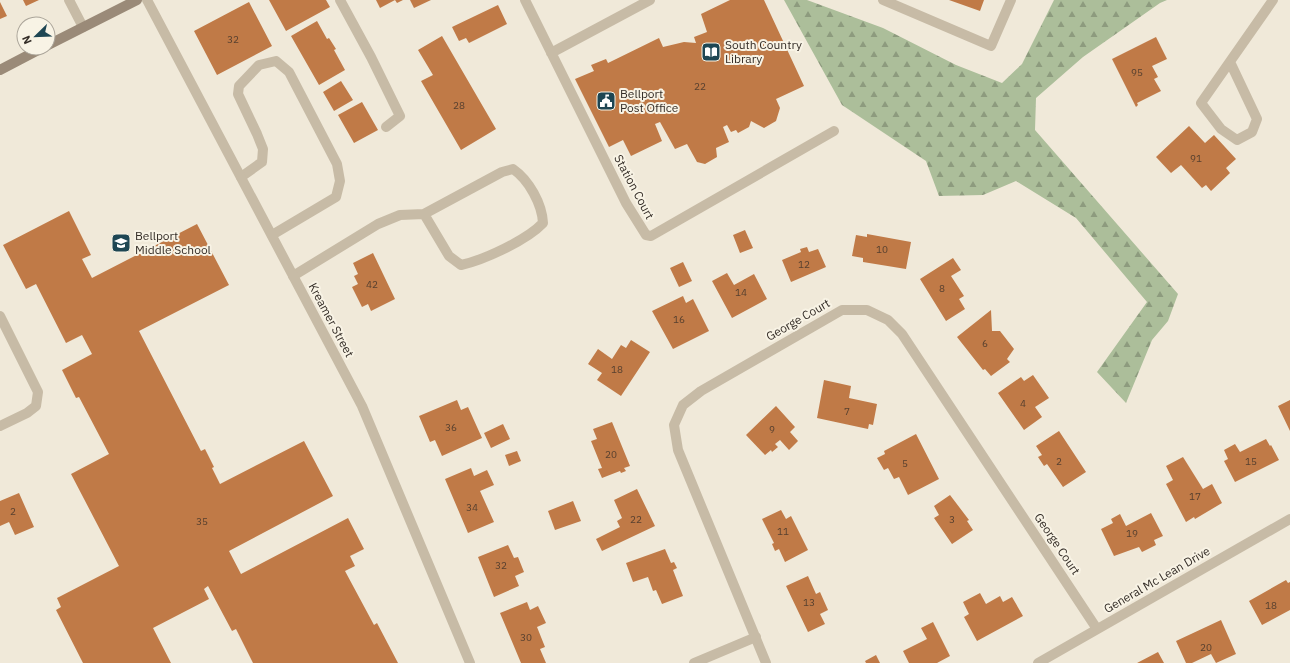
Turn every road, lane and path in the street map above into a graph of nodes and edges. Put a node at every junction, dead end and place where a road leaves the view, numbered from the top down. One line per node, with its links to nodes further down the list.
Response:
1 (68, 0): 10 (street)
2 (137, 0): 10 (main road)
3 (147, 0): 18 (street, Kreamer Street)
4 (340, 0): 16 (street)
5 (525, 0): 12 (street, Station Court)
6 (650, 0): 12 (street)
7 (883, 0): 8 (street)
8 (1011, 0)
9 (1273, 0): 14 (street)
10 (83, 27): 11 (main road)
11 (56, 41)
12 (552, 53): 17 (street, Station Court)
13 (27, 56): 15 (main road)
14 (1230, 62): 14 (street)
15 (0, 70)
16 (386, 127)
17 (834, 131)
18 (241, 177): 20 (street, Kreamer Street); 20 (street)
19 (424, 214): 19 (street); 21 (street)
20 (272, 235): 21 (street, Kreamer Street)
21 (293, 276): 27 (street, Kreamer Street)
22 (0, 316): 23 (street)
23 (0, 426)
24 (1290, 519): 25 (street, General Mc Lean Drive)
25 (1097, 629): 26 (street, George Court); 30 (street, General Mc Lean Drive)
26 (756, 637): 28 (street); 29 (street)
27 (469, 663)
28 (694, 663)
29 (766, 663)
30 (1038, 663)

